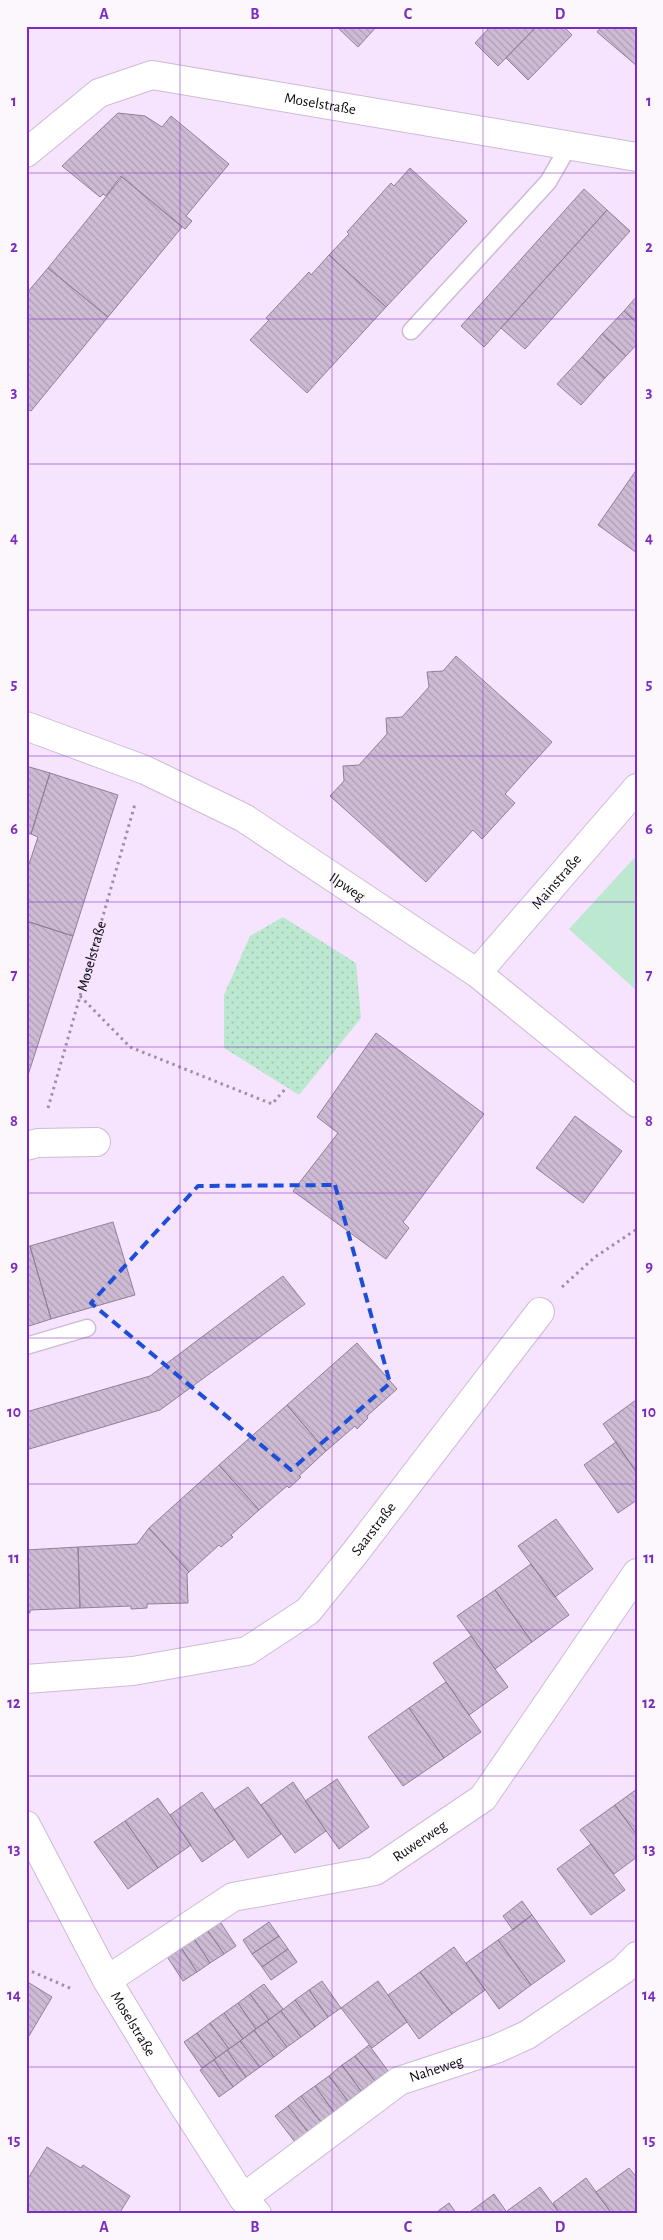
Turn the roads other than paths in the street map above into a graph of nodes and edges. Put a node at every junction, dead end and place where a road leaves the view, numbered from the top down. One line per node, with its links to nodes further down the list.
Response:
1 (570, 144): 2 (street, Moselstraße); 3 (street, Moselstraße); 4 (lane)
2 (26, 153)
3 (637, 157)
4 (411, 331)
5 (26, 726): 7 (street, Ilpweg)
6 (637, 788): 7 (street, Mainstraße)
7 (477, 973): 8 (street, Ilpweg)
8 (637, 1103)
9 (96, 1142): 10 (street)
10 (32, 1145)
11 (540, 1312): 15 (street, Saarstraße)
12 (87, 1328): 13 (lane)
13 (26, 1346)
14 (637, 1573): 18 (street, Ruwerweg)
15 (26, 1679)
16 (26, 1825): 18 (street, Moselstraße)
17 (637, 1956): 19 (street, Naheweg)
18 (107, 1980): 19 (street, Moselstraße)
19 (250, 2206)

